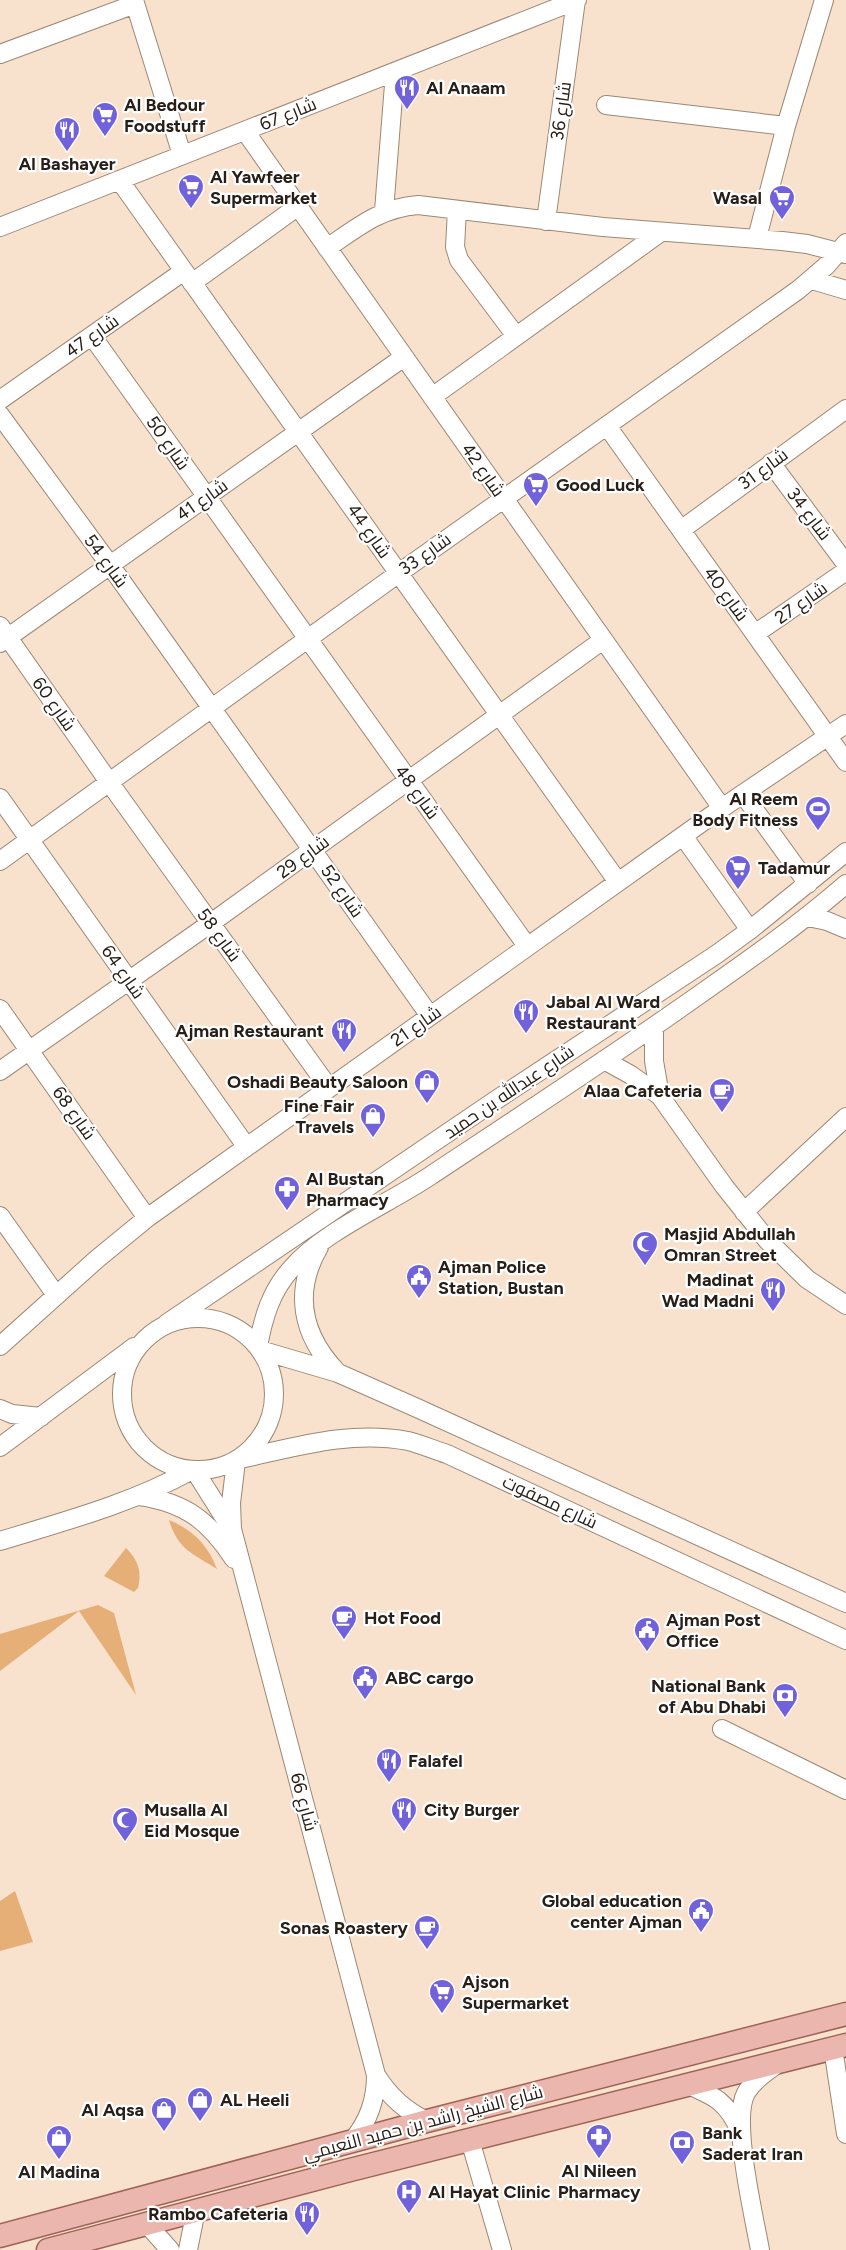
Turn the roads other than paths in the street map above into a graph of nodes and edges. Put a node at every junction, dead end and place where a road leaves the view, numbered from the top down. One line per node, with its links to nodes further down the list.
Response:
1 (577, 0): 5 (street, شارع 67); 14 (street, شارع 36)
2 (825, 0): 7 (street)
3 (135, 2): 4 (street); 9 (street)
4 (0, 54)
5 (395, 72): 8 (street, شارع 67); 13 (street)
6 (606, 105): 7 (street)
7 (786, 126): 17 (street)
8 (245, 131): 9 (street, شارع 67); 11 (street, شارع 42)
9 (182, 155): 10 (street, شارع 67)
10 (120, 181): 15 (street, شارع 67); 20 (street, شارع 44)
11 (297, 207): 18 (street, شارع 42); 20 (street, شارع 47)
12 (457, 210): 13 (street); 14 (street); 24 (street)
13 (384, 211): 18 (street)
14 (546, 221): 16 (street)
15 (0, 227)
16 (661, 232): 17 (street); 24 (street)
17 (757, 238): 19 (street)
18 (327, 248): 25 (street, شارع 42)
19 (844, 250): 21 (street, شارع 33)
20 (188, 277): 23 (street, شارع 47); 31 (street, شارع 44)
21 (812, 280): 22 (street); 30 (street, شارع 33)
22 (846, 290)
23 (92, 336): 27 (street, شارع 47); 33 (street, شارع 50)
24 (516, 336): 26 (street)
25 (404, 357): 26 (street, شارع 42); 31 (street, شارع 41)
26 (432, 397): 34 (street, شارع 42)
27 (0, 400)
28 (846, 409): 32 (street, شارع 31)
29 (0, 415): 37 (street, شارع 54)
30 (607, 426): 34 (street, شارع 33); 35 (street, شارع 40)
31 (298, 432): 33 (street, شارع 41); 39 (street, شارع 44)
32 (771, 463): 35 (street, شارع 31); 36 (street, شارع 34)
33 (207, 497): 37 (street, شارع 41); 42 (street, شارع 50)
34 (504, 499): 39 (street, شارع 33); 43 (street, شارع 42)
35 (681, 530): 40 (street, شارع 40)
36 (846, 564)
37 (110, 565): 41 (street, شارع 41); 44 (street, شارع 54)
38 (846, 571): 40 (street, شارع 27)
39 (399, 573): 42 (street, شارع 33); 45 (street, شارع 44)
40 (755, 634): 47 (street, شارع 40)
41 (3, 636): 50 (street, شارع 60)
42 (307, 638): 44 (street, شارع 33); 49 (street, شارع 48)
43 (603, 640): 45 (street, شارع 29); 53 (street, شارع 42)
44 (212, 708): 50 (street, شارع 33); 56 (street, شارع 52)
45 (500, 715): 49 (street, شارع 29); 59 (street, شارع 44)
46 (846, 724): 47 (street, شارع 21)
47 (828, 736): 48 (street, شارع 40); 51 (street, شارع 21)
48 (846, 762)
49 (409, 781): 56 (street, شارع 29); 66 (street, شارع 48)
50 (109, 782): 55 (street, شارع 33); 63 (street, شارع 58)
51 (743, 794): 53 (street, شارع 21); 61 (street)
52 (0, 798): 55 (street, شارع 64)
53 (722, 808): 54 (street, شارع 21)
54 (683, 836): 59 (street, شارع 21); 65 (street)
55 (29, 839): 58 (street, شارع 33); 67 (street, شارع 64)
56 (313, 849): 63 (street, شارع 29); 69 (street, شارع 52)
57 (846, 852): 61 (street, شارع عبدالله بن حميد)
58 (0, 861)
59 (618, 882): 66 (street, شارع 21)
60 (846, 884): 62 (street, شارع عبدالله بن حميد)
61 (808, 885): 65 (street, شارع عبدالله بن حميد)
62 (808, 917): 64 (street); 70 (street, شارع عبدالله بن حميد)
63 (211, 923): 67 (street, شارع 29); 74 (street, شارع 58)
64 (846, 929)
65 (750, 930): 84 (street, شارع عبدالله بن حميد)
66 (527, 946): 69 (street, شارع 21)
67 (129, 980): 71 (street, شارع 29); 77 (street, شارع 64)
68 (0, 1009): 71 (street, شارع 68)
69 (430, 1016): 74 (street, شارع 21)
70 (654, 1026): 72 (street, شارع عبدالله بن حميد); 75 (street)
71 (29, 1050): 73 (street, شارع 29); 80 (street, شارع 68)
72 (603, 1060): 75 (street); 81 (street, شارع عبدالله بن حميد)
73 (0, 1071)
74 (329, 1088): 77 (street, شارع 21)
75 (660, 1096): 78 (street)
76 (846, 1117): 78 (street)
77 (246, 1146): 80 (street, شارع 21)
78 (744, 1212): 83 (street)
79 (0, 1216): 82 (street)
80 (147, 1218): 82 (street, شارع 21)
81 (322, 1242): 87 (street, شارع عبدالله بن حميد); 88 (street)
82 (56, 1295): 86 (street, شارع 21)
83 (846, 1305)
84 (166, 1324): 85 (street); 87 (street)
85 (145, 1339): 90 (street); 93 (street)
86 (0, 1346)
87 (259, 1348): 88 (street, شارع مصفوت); 92 (street)
88 (338, 1373): 98 (street, شارع مصفوت)
89 (0, 1408): 90 (street)
90 (41, 1417): 91 (street)
91 (0, 1447)
92 (238, 1460): 93 (street); 95 (street, شارع 66); 99 (street, شارع مصفوت)
93 (192, 1471): 94 (street); 95 (street, شارع 66)
94 (140, 1496): 96 (street); 97 (street)
95 (232, 1529): 97 (street, شارع 66)
96 (0, 1541)
97 (243, 1571): 105 (street, شارع 66)
98 (846, 1603)
99 (846, 1640)
100 (722, 1729): 101 (street)
101 (846, 1790)
102 (846, 2014): 107 (main road, شارع الشيخ راشد بن حميد النعيمي)
103 (839, 2046): 104 (main road, شارع الشيخ راشد بن حميد النعيمي); 109 (street)
104 (782, 2060): 106 (main road, شارع الشيخ راشد بن حميد النعيمي); 108 (street)
105 (376, 2074): 107 (street, شارع 66); 110 (street, شارع 66)
106 (686, 2084): 108 (street); 111 (main road, شارع الشيخ راشد بن حميد النعيمي)
107 (427, 2121): 110 (main road, شارع الشيخ راشد بن حميد النعيمي)
108 (740, 2132): 119 (street)
109 (846, 2134)
110 (353, 2140): 114 (main road, شارع الشيخ راشد بن حميد النعيمي)
111 (470, 2140): 112 (main road, شارع الشيخ راشد بن حميد النعيمي); 118 (street)
112 (196, 2210): 113 (main road, شارع الشيخ راشد بن حميد النعيمي); 117 (street)
113 (146, 2223): 115 (main road, شارع الشيخ راشد بن حميد النعيمي); 116 (street)
114 (0, 2235)
115 (48, 2250)
116 (170, 2250)
117 (188, 2250)
118 (502, 2250)
119 (760, 2250)

